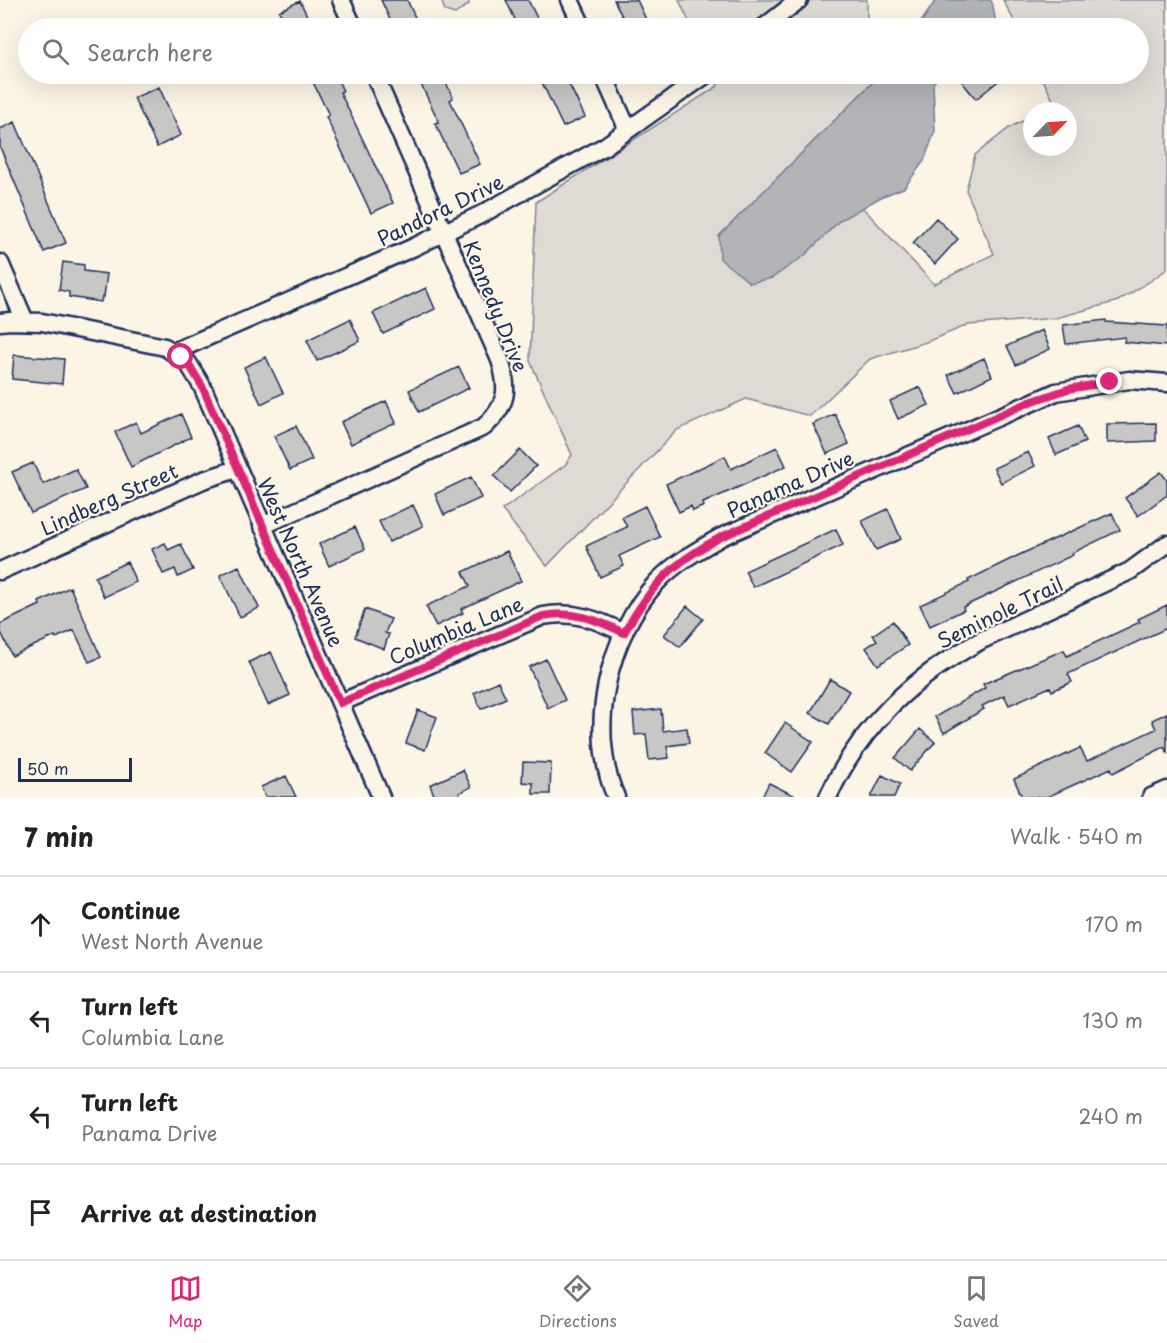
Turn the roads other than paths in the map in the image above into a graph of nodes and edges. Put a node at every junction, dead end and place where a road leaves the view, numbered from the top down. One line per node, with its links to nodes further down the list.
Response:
1 (341, 0): 4 (street)
2 (570, 0): 5 (street)
3 (799, 0): 6 (street)
4 (349, 18)
5 (578, 18)
6 (776, 18)
7 (378, 84): 11 (street, Kennedy Drive)
8 (607, 84): 10 (street)
9 (692, 84): 10 (street, Pandora Drive)
10 (628, 130): 11 (street, Pandora Drive)
11 (444, 232): 15 (street, Pandora Drive); 18 (street, Kennedy Drive)
12 (0, 263): 13 (street)
13 (25, 321): 14 (street); 15 (street)
14 (0, 322)
15 (173, 352): 17 (street, West North Avenue)
16 (1167, 383): 21 (street, Panama Drive)
17 (237, 469): 18 (street, West North Avenue); 20 (street, Lindberg Street)
18 (262, 526): 22 (street, West North Avenue)
19 (1167, 544): 26 (street, Seminole Trail)
20 (0, 571)
21 (624, 633): 22 (street, Columbia Lane); 25 (street, Panama Drive)
22 (340, 703): 24 (street, West North Avenue)
23 (1167, 790): 27 (street)
24 (381, 797)
25 (616, 797)
26 (828, 797)
27 (1151, 797)

